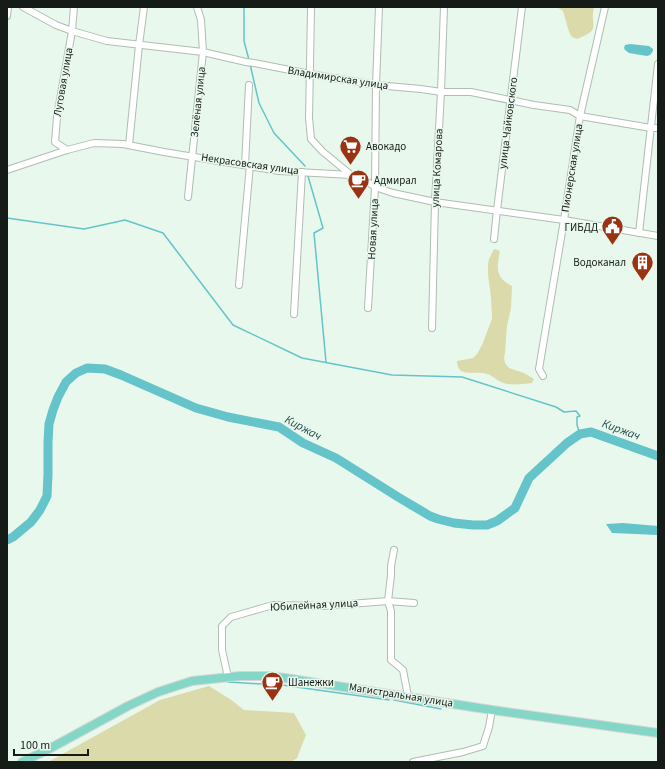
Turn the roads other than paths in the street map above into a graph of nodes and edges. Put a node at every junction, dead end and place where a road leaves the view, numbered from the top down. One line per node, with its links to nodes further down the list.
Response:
1 (8, 7): 11 (street)
2 (23, 7): 12 (street, Владимирская улица)
3 (74, 7): 12 (street, Луговая улица)
4 (144, 7): 13 (street)
5 (197, 7): 14 (street, Зелёная улица)
6 (379, 7): 18 (street, Новая улица)
7 (444, 7): 19 (street, улица Комарова)
8 (522, 7): 20 (street, улица Чайковского)
9 (605, 7): 21 (street, Пионерская улица)
10 (311, 9): 16 (street)
11 (7, 16)
12 (72, 31): 13 (street, Владимирская улица); 25 (street, Луговая улица)
13 (139, 44): 14 (street, Владимирская улица); 24 (street)
14 (203, 52): 16 (street, Владимирская улица); 26 (street, Зелёная улица)
15 (658, 64): 22 (street)
16 (310, 74): 18 (street, Владимирская улица); 30 (street)
17 (249, 85): 27 (street)
18 (376, 85): 19 (street, Владимирская улица); 31 (street, Новая улица)
19 (441, 92): 20 (street, Владимирская улица); 33 (street, улица Комарова)
20 (510, 100): 21 (street, Владимирская улица); 34 (street, улица Чайковского)
21 (580, 116): 22 (street, Владимирская улица); 35 (street, Пионерская улица)
22 (651, 128): 23 (street, Владимирская улица); 36 (street)
23 (658, 128)
24 (129, 145): 25 (street, Некрасовская улица); 26 (street, Некрасовская улица)
25 (67, 150): 28 (street, Некрасовская улица)
26 (192, 156): 27 (street, Некрасовская улица); 32 (street, Зелёная улица)
27 (248, 165): 29 (street, Некрасовская улица); 39 (street)
28 (7, 170)
29 (302, 172): 30 (street, Некрасовская улица); 41 (street)
30 (351, 175): 31 (street, Некрасовская улица)
31 (375, 187): 33 (street, Некрасовская улица); 40 (street, Новая улица)
32 (188, 196)
33 (435, 202): 34 (street, Некрасовская улица); 42 (street, улица Комарова)
34 (497, 210): 35 (street, Некрасовская улица); 38 (street, улица Чайковского)
35 (564, 220): 36 (street, Некрасовская улица); 43 (street, Пионерская улица)
36 (639, 233): 37 (street, Некрасовская улица)
37 (658, 236)
38 (494, 240)
39 (239, 285)
40 (368, 308)
41 (294, 314)
42 (432, 328)
43 (543, 376)
44 (394, 550): 45 (street)
45 (388, 601): 46 (street, Юбилейная улица); 47 (street, Юбилейная улица); 48 (street)
46 (414, 603)
47 (228, 677): 48 (main road, Магистральная улица); 51 (main road, Магистральная улица)
48 (408, 696): 49 (main road, Магистральная улица)
49 (492, 710): 50 (main road, Магистральная улица); 52 (street)
50 (658, 733)
51 (22, 762)
52 (413, 762)

